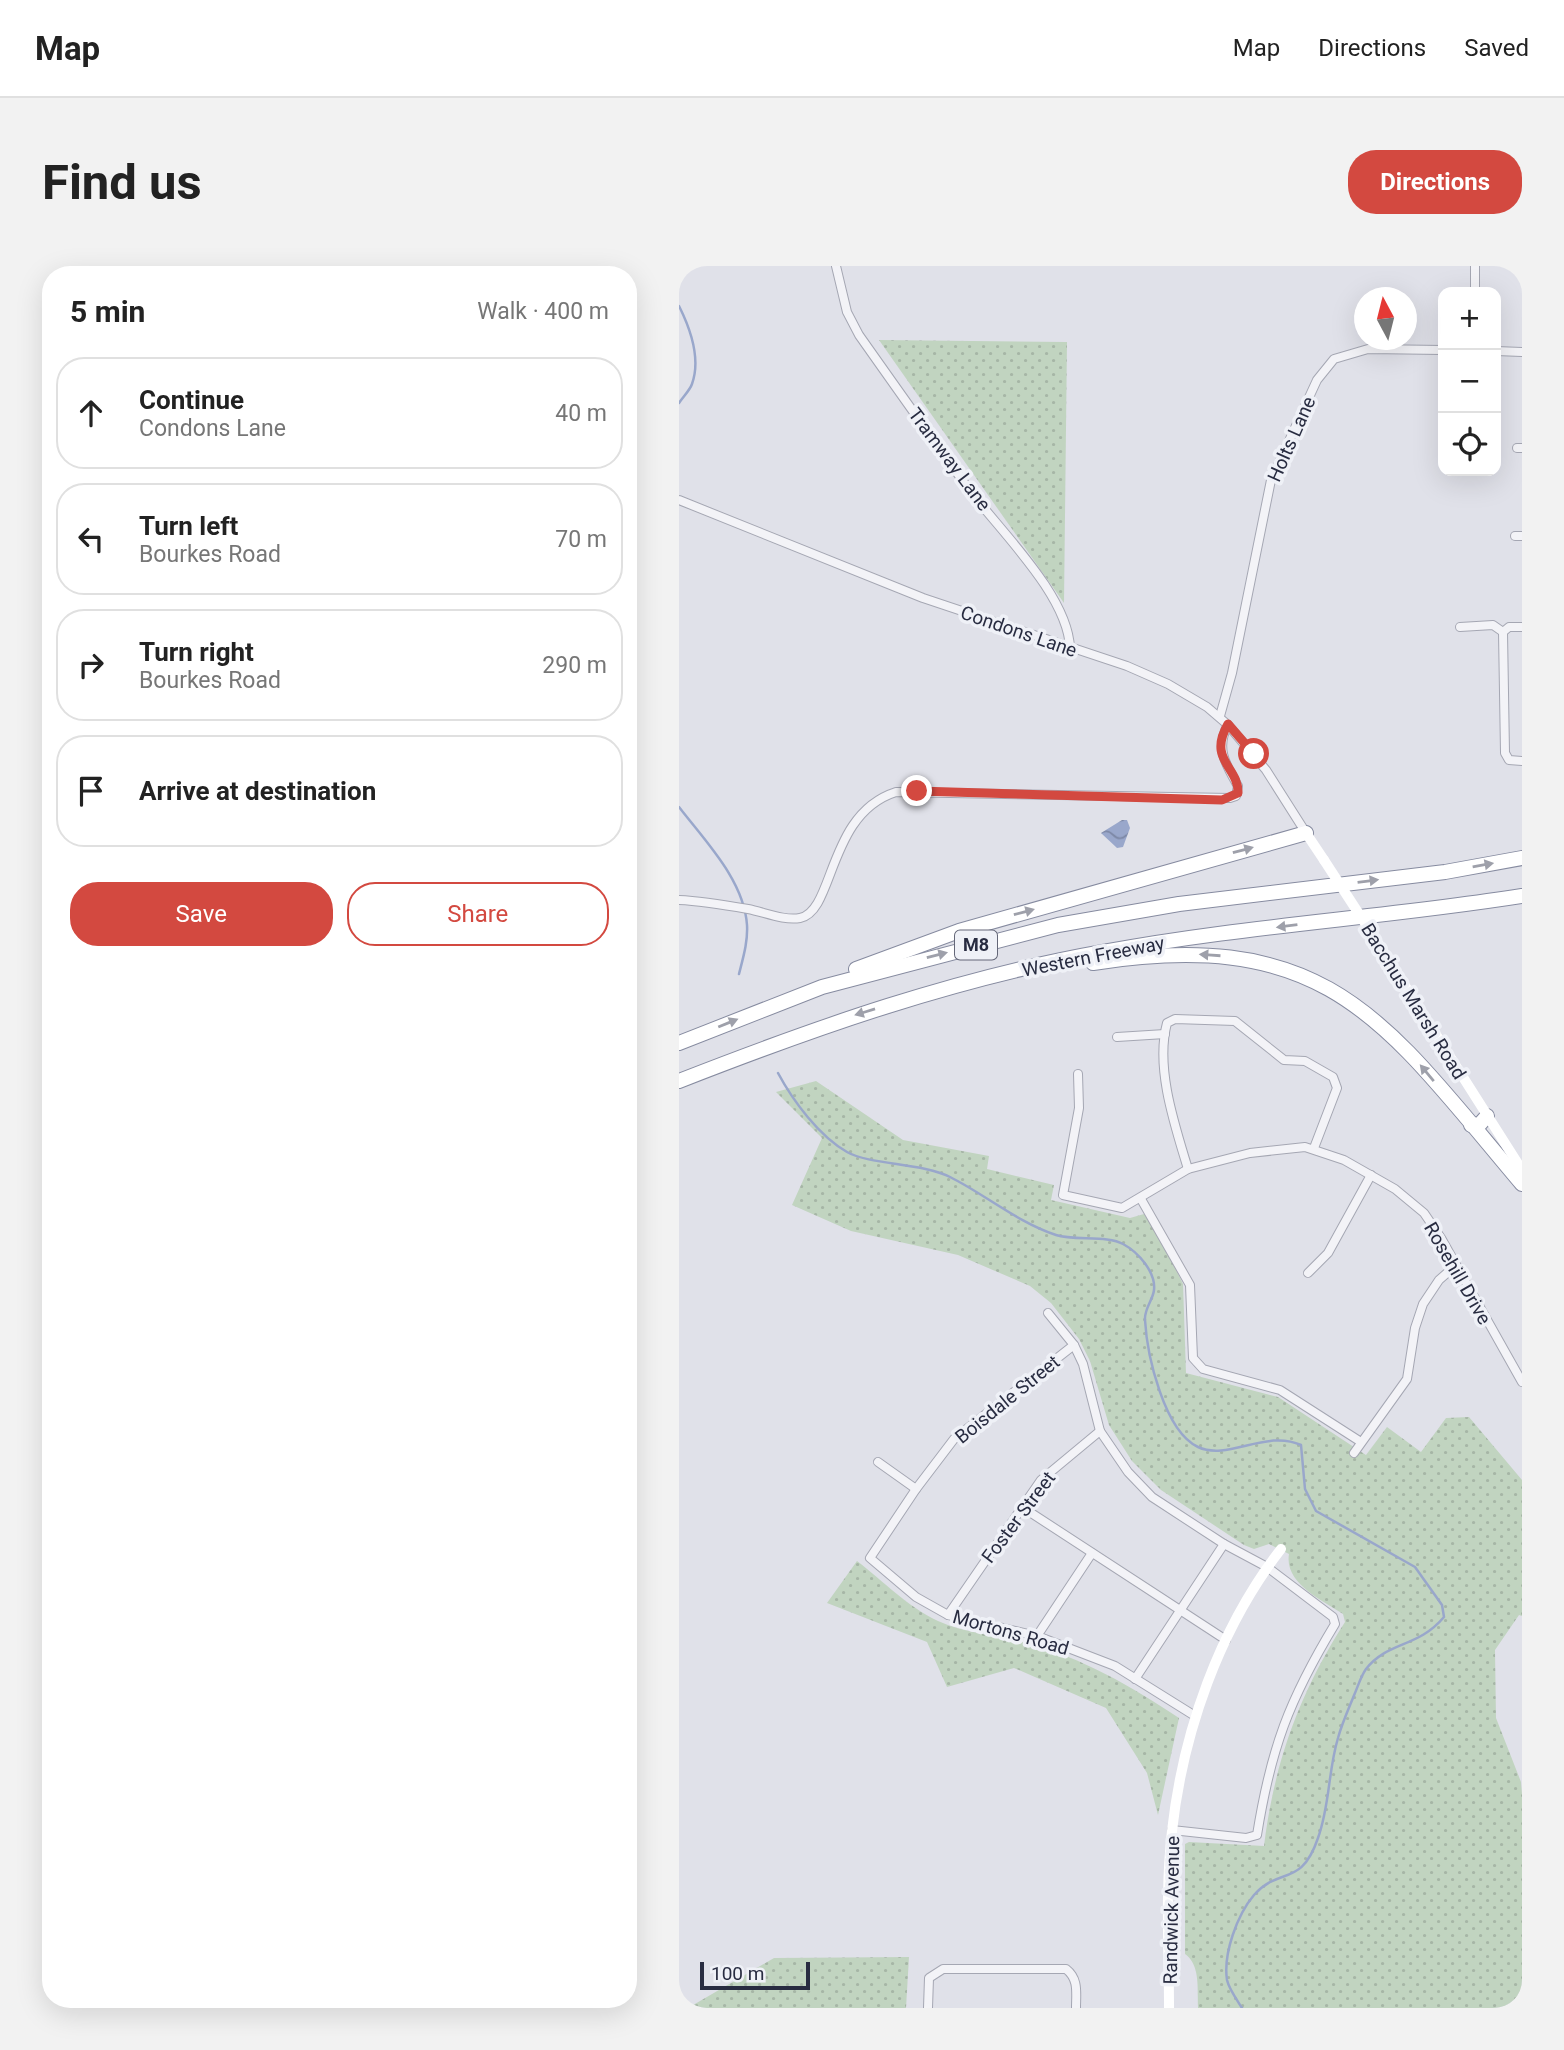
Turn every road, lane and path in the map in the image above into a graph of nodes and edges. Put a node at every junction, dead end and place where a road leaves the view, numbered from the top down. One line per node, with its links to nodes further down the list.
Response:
1 (836, 266): 11 (street, Tramway Lane)
2 (1475, 266): 3 (street)
3 (1475, 287)
4 (1438, 350): 12 (street, Holts Lane)
5 (1501, 351): 6 (street)
6 (1522, 352)
7 (679, 500): 11 (street, Condons Lane)
8 (1460, 627): 10 (street)
9 (1522, 627): 10 (street)
10 (1503, 632): 14 (street)
11 (1070, 648): 12 (street, Condons Lane)
12 (1220, 716): 13 (street, Condons Lane)
13 (1228, 724): 15 (street, Condons Lane); 18 (street)
14 (1522, 761)
15 (1306, 833): 20 (highway, one-way to 15); 26 (street, Bacchus Marsh Road, bridge)
16 (1522, 858): 20 (highway, Western Freeway / M8, one-way to 16)
17 (1522, 895): 19 (highway, Western Freeway / M8, one-way to 19)
18 (679, 900)
19 (978, 980): 25 (highway, Western Freeway / M8, one-way to 25); 27 (highway, one-way to 19)
20 (778, 1003): 23 (highway, Western Freeway / M8, one-way to 20)
21 (1164, 1034): 22 (street); 28 (street); 29 (street)
22 (1117, 1037)
23 (679, 1044)
24 (1078, 1074): 33 (street, Rosehill Drive)
25 (679, 1081)
26 (1487, 1116): 27 (highway); 30 (street, Bacchus Marsh Road)
27 (1472, 1125): 32 (highway)
28 (1314, 1148): 29 (street, Rosehill Drive); 31 (street, Rosehill Drive)
29 (1188, 1169): 33 (street, Rosehill Drive)
30 (1522, 1170)
31 (1371, 1175): 34 (street, Rosehill Drive); 35 (street)
32 (1522, 1184)
33 (1140, 1199): 40 (street)
34 (1455, 1266): 38 (street, Rosehill Drive); 40 (street)
35 (1308, 1272)
36 (1048, 1313): 37 (street)
37 (1074, 1345): 39 (street); 43 (street, Boisdale Street)
38 (1522, 1382)
39 (1101, 1431): 44 (street, Foster Street); 45 (street)
40 (1361, 1442): 41 (street)
41 (1354, 1453)
42 (878, 1462): 43 (street)
43 (916, 1489): 48 (street, Boisdale Street)
44 (1022, 1507): 47 (street); 51 (street, Foster Street)
45 (1224, 1544): 49 (street); 50 (street)
46 (1281, 1549): 49 (street, Randwick Avenue)
47 (1092, 1553): 50 (street); 52 (street)
48 (870, 1558): 51 (street, Mortons Road)
49 (1267, 1567): 53 (street, Randwick Avenue); 56 (street)
50 (1181, 1610): 53 (street); 54 (street)
51 (948, 1615): 52 (street, Mortons Road)
52 (1037, 1636): 54 (street, Mortons Road)
53 (1226, 1640): 55 (street, Randwick Avenue)
54 (1135, 1679): 55 (street, Mortons Road)
55 (1195, 1716): 56 (street, Randwick Avenue)
56 (1172, 1830): 59 (street, Randwick Avenue)
57 (928, 2008): 58 (street)
58 (1076, 2008)
59 (1170, 2008)

